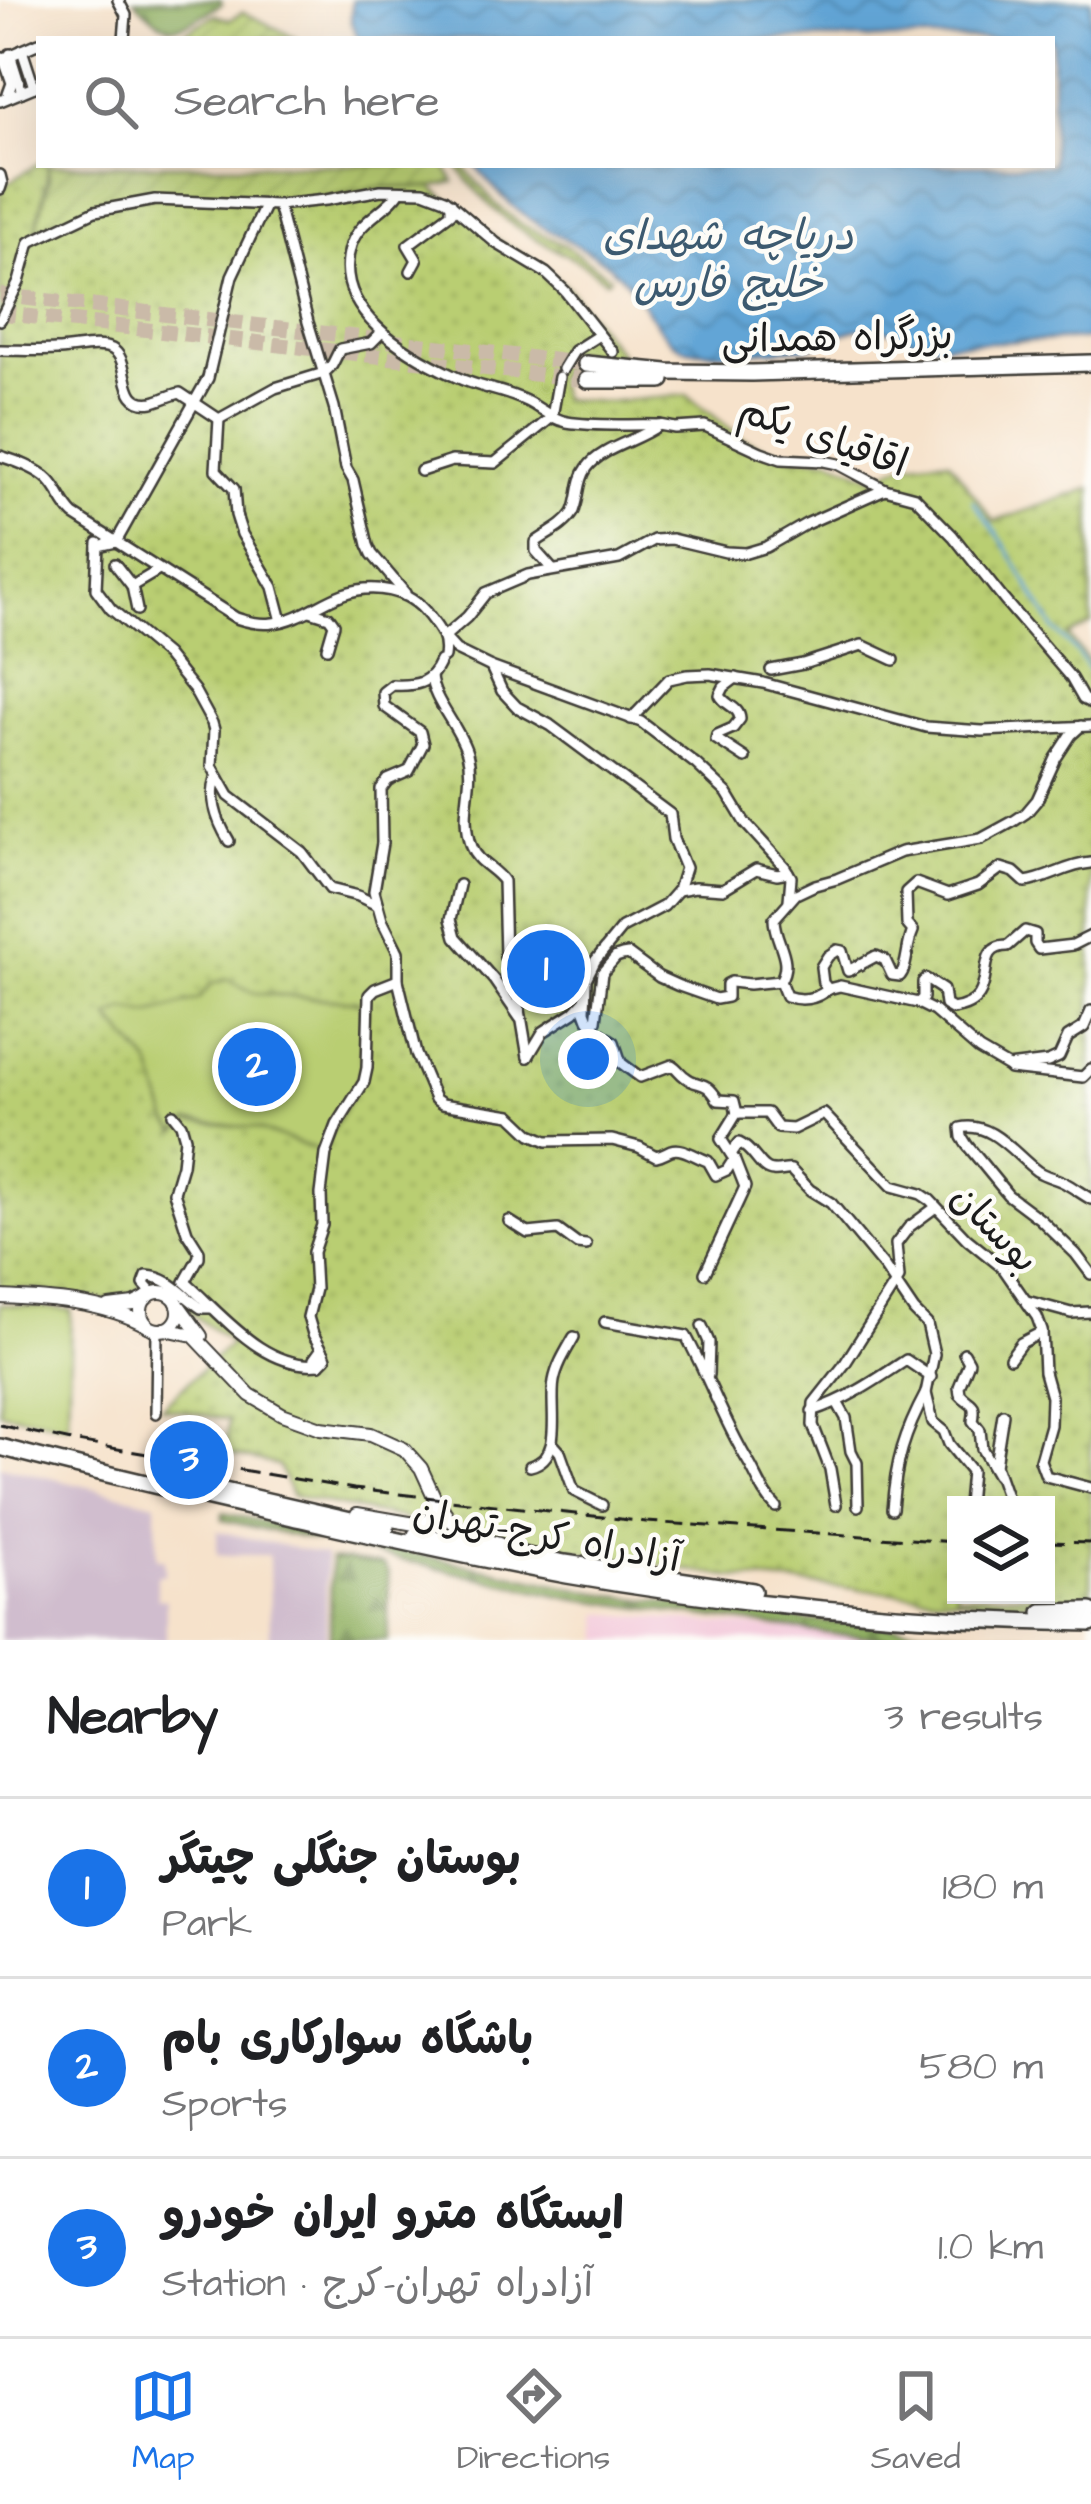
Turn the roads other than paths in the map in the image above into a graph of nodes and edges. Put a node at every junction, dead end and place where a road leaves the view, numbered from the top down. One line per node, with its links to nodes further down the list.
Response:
1 (118, 0): 2 (street)
2 (125, 36)
3 (9, 57): 4 (street); 5 (street)
4 (31, 88): 5 (street)
5 (6, 97)
6 (0, 175): 7 (street)
7 (0, 189)
8 (400, 191): 9 (street); 10 (street); 13 (street)
9 (451, 203): 11 (street); 14 (street)
10 (272, 204): 12 (street); 18 (street); 20 (street)
11 (411, 272)
12 (0, 320)
13 (382, 333): 18 (street); 21 (street, اقاقیای یکم)
14 (599, 335): 16 (street); 21 (street)
15 (0, 350): 20 (street)
16 (613, 352)
17 (1091, 363): 19 (highway, بزرگراه همدانی)
18 (324, 373): 22 (street); 34 (street)
19 (1091, 373)
20 (196, 402): 22 (street); 28 (street)
21 (552, 417): 23 (street, اقاقیای یکم); 25 (street)
22 (218, 419): 37 (street)
23 (659, 425): 26 (street, اقاقیای یکم); 31 (street)
24 (0, 456): 27 (street)
25 (421, 471)
26 (885, 489): 31 (street); 49 (street, اقاقیای یکم)
27 (99, 532): 28 (street); 29 (street)
28 (116, 542): 29 (street); 32 (street)
29 (98, 546): 53 (street)
30 (115, 564): 33 (street)
31 (552, 569): 38 (street)
32 (159, 570): 33 (street); 37 (street)
33 (131, 586): 35 (street)
34 (407, 595): 36 (street); 38 (street)
35 (137, 610)
36 (310, 610): 37 (street); 39 (street)
37 (282, 622)
38 (444, 637): 40 (street); 41 (street)
39 (327, 648)
40 (464, 654): 41 (street); 43 (street)
41 (443, 660): 46 (street)
42 (894, 660): 44 (street)
43 (491, 667): 45 (street); 48 (street)
44 (771, 670)
45 (513, 674): 48 (street); 50 (street)
46 (430, 676): 60 (street); 68 (street)
47 (736, 678): 50 (street); 51 (street); 52 (street)
48 (502, 692): 58 (street)
49 (1091, 704)
50 (631, 719): 56 (street)
51 (1086, 726): 59 (street)
52 (745, 758)
53 (216, 777): 54 (street); 60 (street)
54 (229, 842)
55 (1091, 863): 64 (street)
56 (788, 872): 58 (street); 59 (street)
57 (459, 885): 68 (street)
58 (678, 890): 65 (street)
59 (789, 900): 63 (street)
60 (377, 905): 62 (street)
61 (1091, 936): 66 (street)
62 (398, 980): 74 (street); 86 (street)
63 (780, 981): 64 (street); 69 (street)
64 (828, 989): 66 (street)
65 (585, 1000): 68 (street); 69 (street)
66 (918, 1003): 70 (street)
67 (1091, 1011): 70 (street)
68 (521, 1020)
69 (592, 1026): 72 (street)
70 (1007, 1067): 71 (street)
71 (1091, 1069)
72 (737, 1113): 74 (street); 76 (street, بوستان)
73 (173, 1114): 86 (street)
74 (732, 1156): 79 (street); 81 (street)
75 (1091, 1199): 80 (street)
76 (936, 1207): 81 (street); 84 (street, بوستان)
77 (509, 1221): 78 (street)
78 (586, 1245)
79 (705, 1273)
80 (1091, 1274)
81 (896, 1282): 95 (street); 99 (street)
82 (150, 1295): 83 (main road); 85 (main road); 86 (street); 90 (main road)
83 (0, 1296): 90 (main road)
84 (1027, 1301): 87 (street); 91 (street, بوستان)
85 (177, 1303): 90 (main road); 102 (main road)
86 (211, 1308)
87 (1091, 1312)
88 (605, 1322): 96 (street)
89 (702, 1326): 96 (street)
90 (157, 1328): 100 (street); 102 (main road)
91 (1042, 1332): 94 (street); 109 (street, بوستان)
92 (574, 1337): 104 (street)
93 (964, 1353): 108 (street)
94 (1010, 1358)
95 (932, 1377): 97 (street); 98 (street)
96 (710, 1380): 116 (street)
97 (926, 1393): 110 (street); 117 (street)
98 (837, 1402): 99 (street); 115 (street)
99 (812, 1411): 114 (street)
100 (156, 1413)
101 (1004, 1414): 108 (street)
102 (339, 1429): 112 (main road); 118 (main road)
103 (0, 1442): 107 (highway, آزادراه کرج-تهران); 112 (highway)
104 (552, 1443): 106 (street); 113 (street)
105 (0, 1456): 107 (highway)
106 (530, 1466)
107 (89, 1471): 120 (highway, آزادراه کرج-تهران)
108 (997, 1475): 111 (street)
109 (1091, 1488)
110 (969, 1496)
111 (1005, 1496)
112 (292, 1504): 118 (highway)
113 (602, 1505)
114 (836, 1505)
115 (858, 1506)
116 (776, 1508)
117 (892, 1509)
118 (565, 1563): 120 (highway)
119 (1091, 1612): 120 (highway)
120 (1036, 1617): 121 (highway)
121 (1091, 1626)

